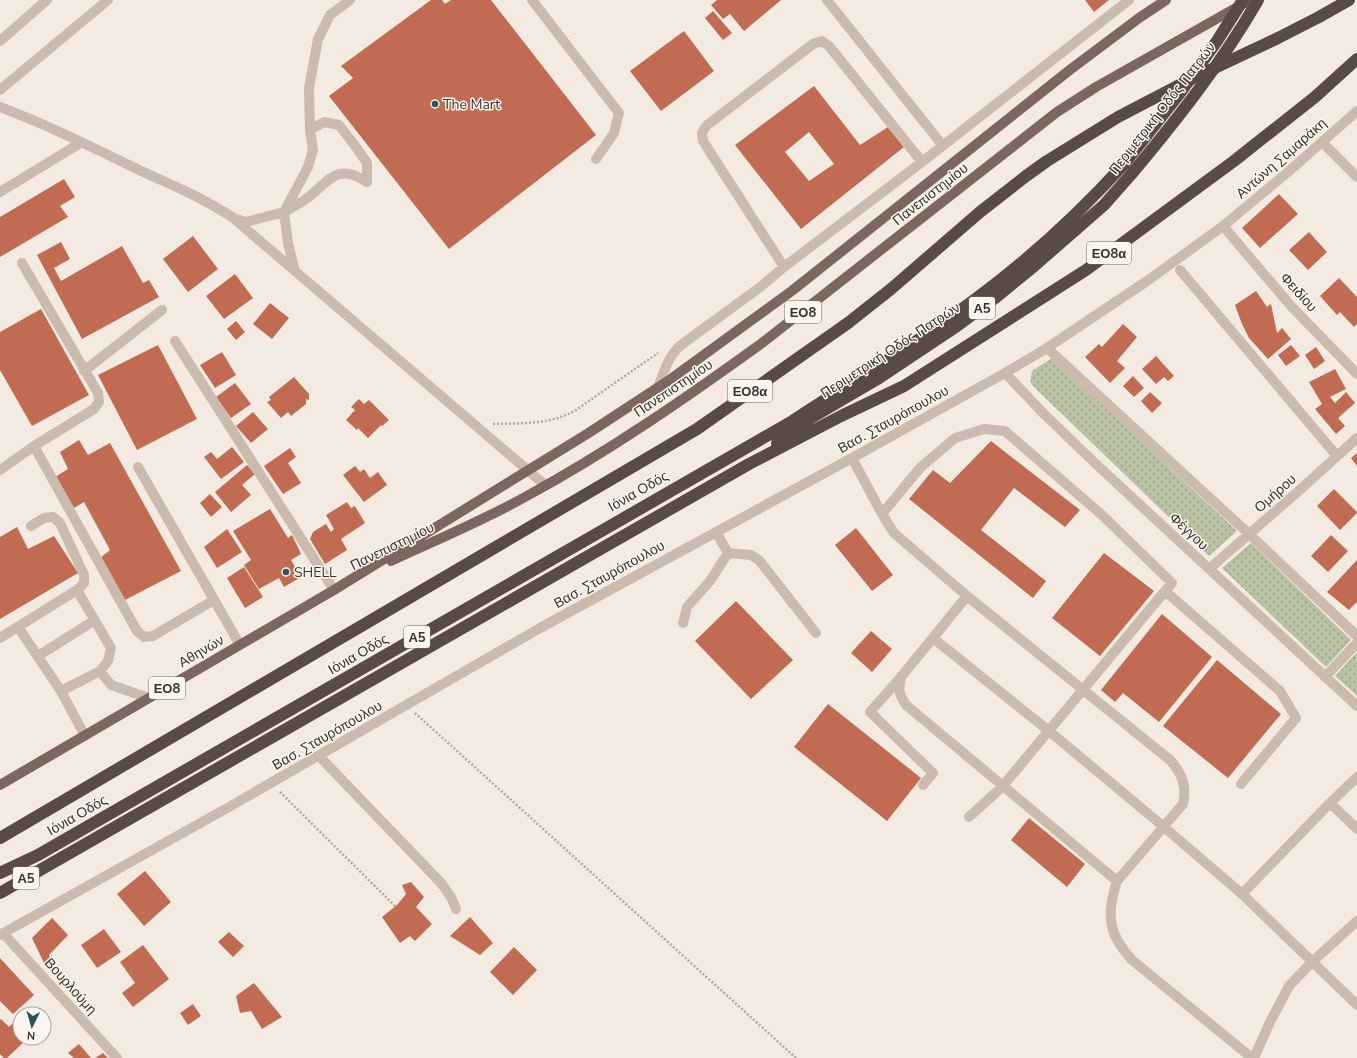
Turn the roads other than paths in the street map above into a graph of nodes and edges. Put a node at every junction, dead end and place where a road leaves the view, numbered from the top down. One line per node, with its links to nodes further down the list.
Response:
1 (47, 0): 12 (street)
2 (108, 0): 14 (street)
3 (350, 0): 17 (street)
4 (532, 0): 21 (street)
5 (827, 0): 20 (street)
6 (1130, 0): 20 (street)
7 (1166, 0): 38 (main road, Πανεπιστημίου / ΕΟ8)
8 (1243, 0): 39 (highway, Περιμετρική Οδός Πατρών / Α5, bridge)
9 (1250, 0): 48 (main road, Πανεπιστημίου / ΕΟ8)
10 (1258, 0): 44 (highway, Περιμετρική Οδός Πατρών / Α5, bridge)
11 (1348, 0): 89 (highway, Ιόνια Οδός / ΕΟ8α)
12 (0, 41)
13 (1357, 59): 44 (highway, ΕΟ8α)
14 (0, 90)
15 (0, 107): 18 (street)
16 (1357, 111): 19 (street, Αντώνη Σαμαράκη)
17 (310, 130): 25 (street); 25 (street)
18 (82, 142): 24 (street); 26 (street)
19 (1322, 142): 23 (street); 27 (street, Αντώνη Σαμαράκη)
20 (942, 146): 22 (street)
21 (596, 159)
22 (922, 162): 29 (street); 29 (street)
23 (1357, 177)
24 (0, 192)
25 (284, 212): 26 (street); 31 (street)
26 (232, 217): 31 (street)
27 (1223, 226): 34 (street, Βασ. Σταυρόπουλου); 37 (street, Φειδίου)
28 (22, 263): 35 (street)
29 (784, 267): 38 (street)
30 (1180, 270): 42 (street)
31 (295, 271): 47 (street)
32 (162, 310): 35 (street)
33 (175, 340): 56 (street)
34 (1047, 348): 36 (street, Βασ. Σταυρόπουλου); 52 (street)
35 (84, 371): 41 (street)
36 (1005, 373): 43 (street, Βασ. Σταυρόπουλου); 54 (street, Φέγγου)
37 (1357, 374)
38 (658, 388): 47 (main road, Πανεπιστημίου / ΕΟ8)
39 (831, 395): 90 (highway, Ιόνια Οδός / Α5)
40 (1357, 438): 42 (street, Ομήρου)
41 (34, 446): 46 (street); 59 (street)
42 (1337, 456): 52 (street, Ομήρου)
43 (852, 458): 49 (street); 51 (street, Βασ. Σταυρόπουλου)
44 (749, 464): 92 (highway, Ιόνια Οδός / Α5)
45 (138, 467): 59 (street)
46 (0, 470)
47 (528, 470): 48 (street); 56 (main road, Πανεπιστημίου / ΕΟ8)
48 (545, 485): 56 (main road, Πανεπιστημίου / ΕΟ8)
49 (882, 514): 57 (street); 58 (street)
50 (31, 526): 55 (street)
51 (716, 532): 53 (street); 79 (street, Βασ. Σταυρόπουλου)
52 (1250, 534): 54 (street, Ομήρου); 64 (street)
53 (728, 553): 61 (street); 63 (street)
54 (1209, 569): 72 (street, Φέγγου)
55 (77, 590): 60 (street); 62 (street)
56 (334, 590): 68 (main road, Αθηνών / ΕΟ8)
57 (1165, 591): 73 (street); 81 (street)
58 (966, 596): 66 (street); 73 (street)
59 (214, 600): 68 (street)
60 (95, 620): 69 (street); 70 (street)
61 (683, 623)
62 (18, 627): 65 (street); 69 (street)
63 (816, 633)
64 (1357, 636)
65 (0, 638)
66 (933, 638): 71 (street); 77 (street)
67 (1357, 643): 72 (street)
68 (240, 645): 75 (main road, Αθηνών / ΕΟ8)
69 (38, 656): 74 (street)
70 (100, 671): 74 (street); 75 (street)
71 (901, 677): 82 (street); 84 (street)
72 (1325, 677): 76 (street, Φέγγου)
73 (1084, 690): 77 (street); 87 (street)
74 (61, 691): 78 (street)
75 (149, 698): 78 (main road, Αθηνών / ΕΟ8)
76 (1357, 706)
77 (1048, 731): 84 (street); 87 (street)
78 (85, 736): 83 (main road, Αθηνών / ΕΟ8)
79 (319, 756): 94 (street); 96 (street, Βασ. Σταυρόπουλου)
80 (1357, 777): 85 (street)
81 (1241, 784)
82 (923, 785)
83 (0, 786)
84 (1002, 787): 86 (street); 91 (street)
85 (1330, 802): 88 (street); 93 (street)
86 (969, 817)
87 (1164, 827): 91 (street); 93 (street)
88 (1357, 829)
89 (0, 838)
90 (0, 873)
91 (1117, 881): 100 (street)
92 (0, 893)
93 (1242, 894): 97 (street)
94 (456, 909)
95 (1357, 922): 97 (street)
96 (2, 934): 99 (street, Βουρλούμη)
97 (1312, 962): 98 (street); 100 (street)
98 (1357, 1005)
99 (117, 1058)
100 (1253, 1058)

